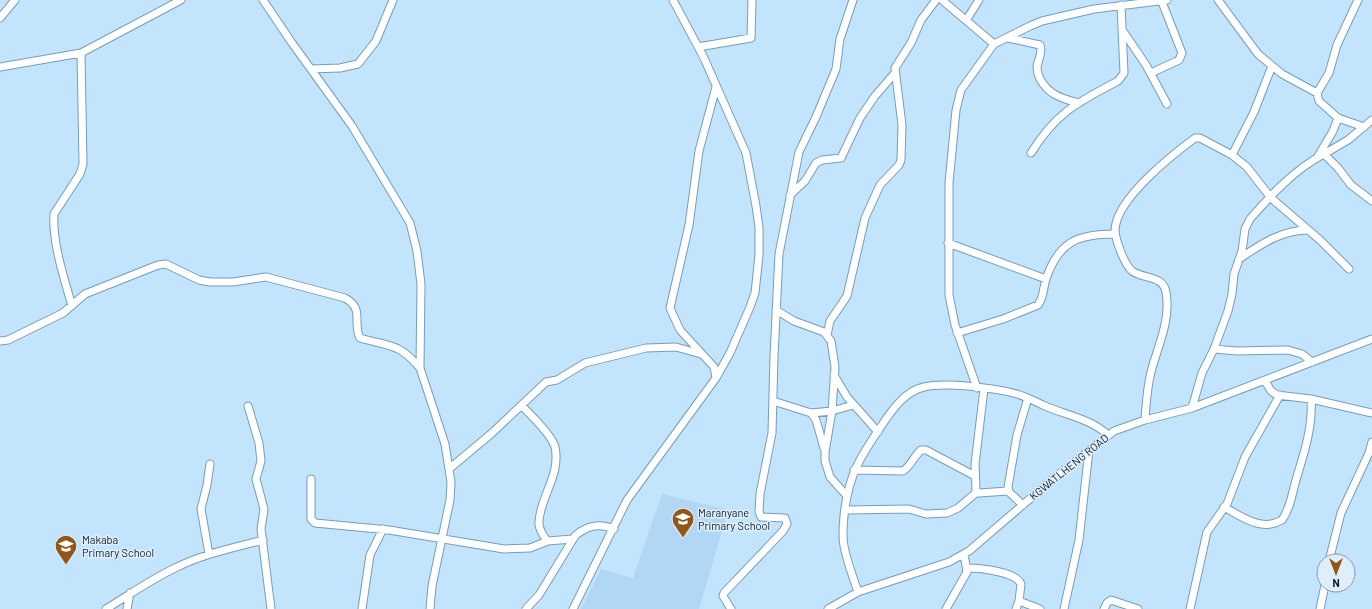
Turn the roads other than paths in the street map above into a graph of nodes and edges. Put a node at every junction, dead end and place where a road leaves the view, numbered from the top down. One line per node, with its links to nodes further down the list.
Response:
1 (15, 0): 17 (street)
2 (181, 0): 23 (street)
3 (263, 0): 26 (street)
4 (393, 0): 26 (street)
5 (673, 0): 22 (street)
6 (752, 0): 22 (street)
7 (853, 0): 40 (street)
8 (936, 0): 27 (street)
9 (942, 0): 18 (street)
10 (980, 0): 18 (street)
11 (1093, 0): 16 (street)
12 (1218, 0): 24 (street)
13 (1358, 0): 30 (street)
14 (1164, 1): 15 (street); 28 (street)
15 (1121, 5): 16 (street); 19 (street)
16 (1094, 9): 20 (street)
17 (0, 18)
18 (967, 19): 21 (street)
19 (1123, 30): 28 (street); 31 (street)
20 (1008, 38): 21 (street); 31 (street)
21 (994, 44): 45 (street)
22 (698, 47): 29 (street)
23 (80, 54): 25 (street); 49 (street)
24 (1272, 66): 30 (street); 37 (street)
25 (0, 67)
26 (311, 69): 58 (street)
27 (894, 74): 40 (street); 52 (street)
28 (1151, 74): 32 (street)
29 (716, 87): 56 (street); 60 (street)
30 (1317, 93): 33 (street)
31 (1078, 102): 36 (street)
32 (1167, 104)
33 (1338, 118): 35 (street); 39 (street)
34 (1372, 120): 35 (street)
35 (1364, 128): 38 (street)
36 (1030, 153)
37 (1232, 154): 41 (street); 44 (street)
38 (1324, 154): 39 (street); 42 (street)
39 (1316, 158): 41 (street)
40 (790, 195): 50 (street)
41 (1271, 198): 43 (street); 46 (street)
42 (1372, 202)
43 (1308, 230): 46 (street); 47 (street)
44 (1115, 234): 48 (street); 74 (street)
45 (948, 243): 48 (street); 51 (street)
46 (1238, 260): 55 (street)
47 (1349, 269)
48 (1046, 279): 51 (street)
49 (72, 306): 54 (street); 58 (street)
50 (776, 310): 52 (street); 66 (street)
51 (958, 333): 62 (street)
52 (827, 335): 59 (street)
53 (1372, 339): 57 (street, KGWATLHENG ROAD)
54 (0, 341)
55 (1214, 349): 57 (street); 70 (street)
56 (703, 355): 60 (street); 68 (street)
57 (1312, 362): 61 (street, KGWATLHENG ROAD)
58 (420, 368): 81 (street)
59 (834, 375): 69 (street); 71 (street)
60 (716, 378): 92 (street)
61 (1265, 380): 63 (street); 70 (street, KGWATLHENG ROAD)
62 (980, 389): 64 (street); 75 (street); 83 (street)
63 (1280, 395): 65 (street); 89 (street)
64 (1028, 398): 76 (street); 85 (street)
65 (1311, 399): 73 (street); 89 (street)
66 (773, 401): 72 (street); 112 (street)
67 (248, 406): 95 (street)
68 (522, 406): 81 (street); 96 (street)
69 (853, 406): 71 (street); 75 (street)
70 (1192, 408): 74 (street, KGWATLHENG ROAD)
71 (832, 411): 72 (street); 79 (street)
72 (811, 413): 79 (street)
73 (1372, 414)
74 (1145, 420): 76 (street, KGWATLHENG ROAD)
75 (878, 432): 82 (street)
76 (1108, 435): 78 (street, KGWATLHENG ROAD)
77 (1372, 442): 97 (street)
78 (1089, 450): 88 (street, KGWATLHENG ROAD); 117 (street)
79 (825, 452): 87 (street)
80 (210, 464): 98 (street)
81 (449, 469): 93 (street)
82 (854, 470): 83 (street); 87 (street)
83 (975, 476): 86 (street)
84 (311, 479): 91 (street)
85 (1008, 491): 86 (street); 88 (street)
86 (977, 492): 90 (street)
87 (846, 495): 90 (street)
88 (1023, 505): 99 (street, KGWATLHENG ROAD)
89 (1224, 507): 120 (street)
90 (845, 510): 101 (street)
91 (383, 529): 93 (street); 108 (street)
92 (614, 529): 94 (street); 111 (street)
93 (442, 537): 96 (street); 109 (street)
94 (572, 539): 96 (street); 110 (street)
95 (263, 540): 98 (street); 107 (street)
96 (548, 541)
97 (1331, 553)
98 (209, 554): 102 (street)
99 (964, 554): 100 (street); 101 (street, KGWATLHENG ROAD)
100 (968, 568): 104 (street); 114 (street)
101 (858, 592): 113 (street, KGWATLHENG ROAD)
102 (130, 593): 105 (street); 106 (street)
103 (1323, 593): 121 (street)
104 (1019, 601): 115 (street); 116 (street)
105 (106, 609)
106 (127, 609)
107 (271, 609)
108 (362, 609)
109 (430, 609)
110 (526, 609)
111 (573, 609)
112 (732, 609)
113 (828, 609)
114 (946, 609)
115 (1016, 609)
116 (1040, 609)
117 (1064, 609)
118 (1104, 609): 119 (street)
119 (1138, 609)
120 (1190, 609)
121 (1320, 609)

